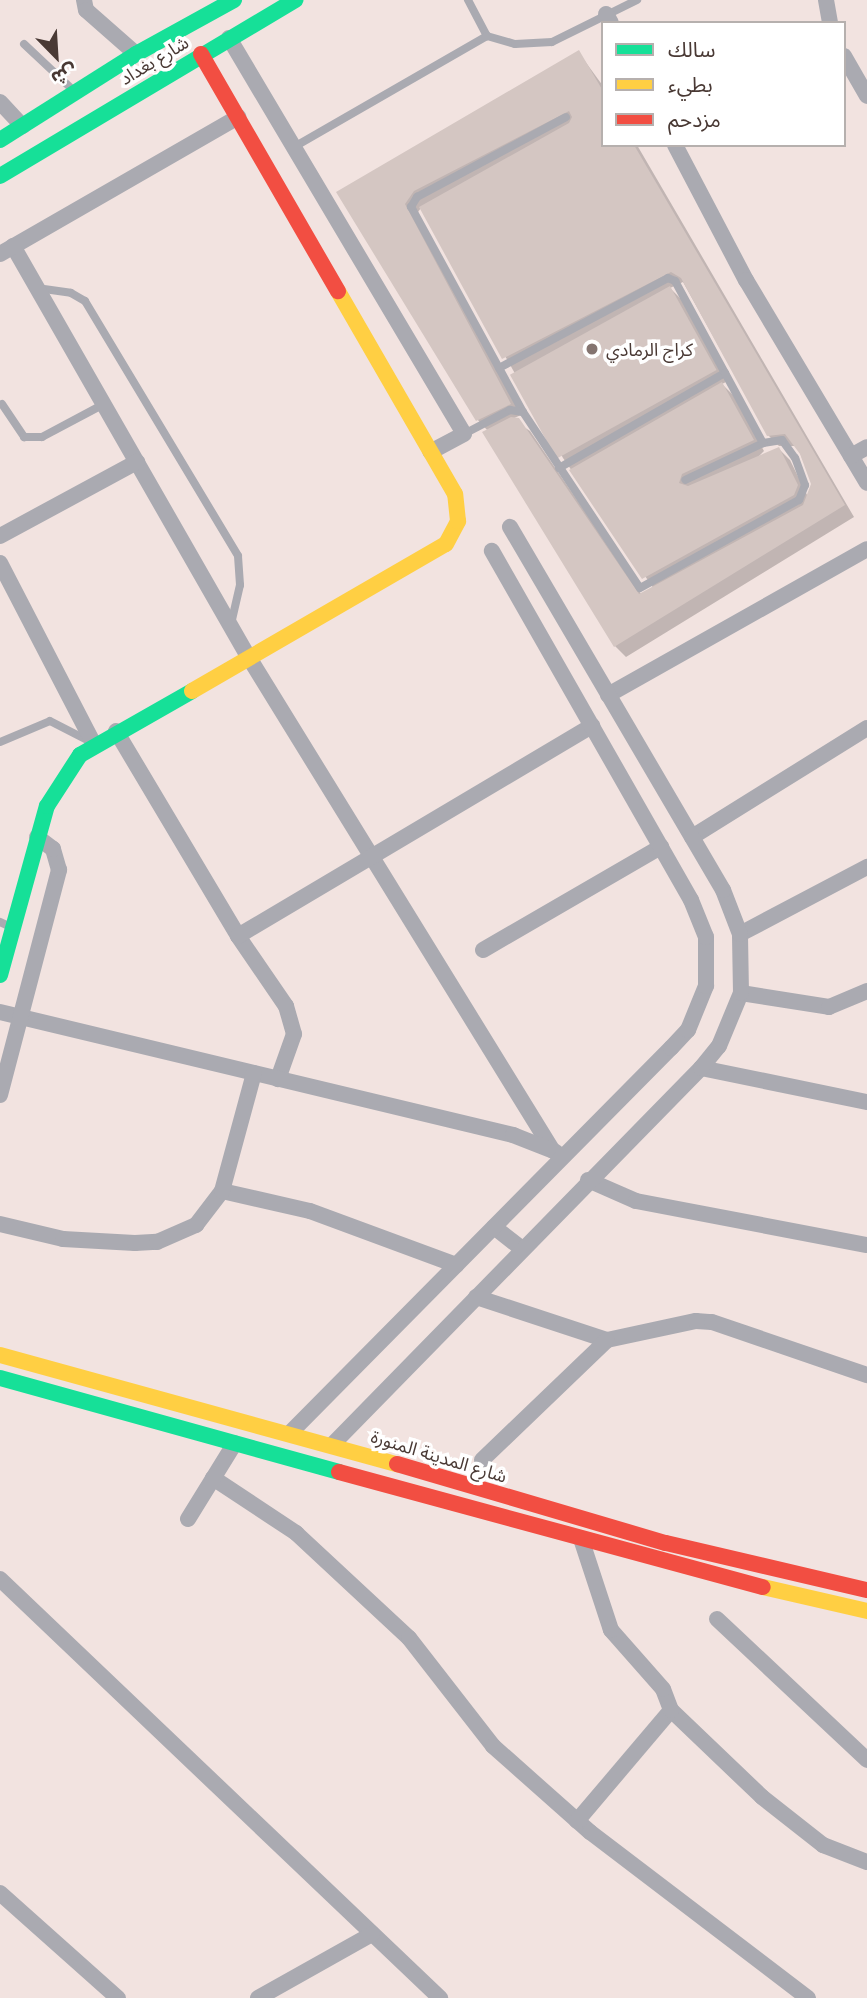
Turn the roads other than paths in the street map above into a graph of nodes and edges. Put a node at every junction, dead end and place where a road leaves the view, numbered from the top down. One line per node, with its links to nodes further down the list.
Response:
1 (84, 0): 13 (street)
2 (234, 0): 13 (main road, شارع بغداد)
3 (295, 0): 11 (main road, شارع بغداد)
4 (468, 0): 10 (lane)
5 (637, 0): 7 (lane)
6 (826, 0): 8 (street)
7 (609, 19)
8 (830, 21)
9 (601, 22): 10 (lane)
10 (487, 36): 23 (lane)
11 (229, 38): 14 (main road, شارع بغداد); 23 (street)
12 (24, 44): 16 (lane)
13 (136, 54): 16 (main road, شارع بغداد)
14 (201, 54): 19 (main road); 25 (main road, شارع بغداد)
15 (846, 59): 17 (street)
16 (75, 92): 21 (main road, شارع بغداد)
17 (867, 96)
18 (0, 102): 21 (street)
19 (238, 117): 26 (street); 36 (main road)
20 (566, 117): 28 (lane)
21 (22, 127): 22 (main road, شارع بغداد)
22 (0, 141)
23 (294, 147): 33 (street)
24 (676, 147): 37 (street)
25 (0, 176)
26 (7, 250): 27 (street)
27 (37, 288): 31 (street); 47 (lane)
28 (499, 368): 29 (lane); 32 (lane)
29 (725, 373): 34 (lane); 39 (lane)
30 (2, 404): 31 (lane)
31 (104, 404): 38 (street)
32 (523, 412): 33 (lane); 39 (lane)
33 (464, 434): 36 (street)
34 (763, 443): 39 (lane); 40 (lane)
35 (867, 447): 37 (street)
36 (430, 453): 48 (main road)
37 (851, 456): 41 (street)
38 (137, 462): 43 (street); 47 (street)
39 (559, 468)
40 (685, 480)
41 (867, 483)
42 (510, 527): 49 (street)
43 (0, 536)
44 (867, 549): 49 (street)
45 (492, 551): 50 (street)
46 (0, 564): 54 (street)
47 (230, 626): 48 (street)
48 (248, 656): 52 (main road); 58 (street)
49 (608, 695): 56 (street)
50 (592, 726): 57 (street); 58 (street)
51 (867, 728): 56 (street)
52 (116, 731): 54 (main road); 62 (street)
53 (0, 742): 54 (lane)
54 (94, 744): 55 (main road)
55 (37, 837): 60 (main road); 70 (street)
56 (692, 837): 61 (street)
57 (661, 847): 63 (street); 76 (street)
58 (371, 853): 62 (street); 76 (street)
59 (867, 867): 61 (street)
60 (6, 925): 64 (main road)
61 (740, 934): 66 (street)
62 (238, 936): 73 (street)
63 (483, 950)
64 (0, 975)
65 (867, 991): 67 (street)
66 (741, 993): 67 (street); 71 (street)
67 (848, 1002): 68 (street)
68 (867, 1006)
69 (0, 1012): 70 (street)
70 (21, 1017): 72 (street); 74 (street)
71 (701, 1068): 75 (street); 77 (street)
72 (254, 1073): 73 (street); 78 (street)
73 (278, 1079): 76 (street)
74 (0, 1095)
75 (867, 1102)
76 (559, 1154): 80 (street)
77 (589, 1180): 81 (street); 82 (street)
78 (222, 1191): 79 (street); 83 (street)
79 (0, 1224)
80 (494, 1227): 82 (street); 83 (street)
81 (867, 1245)
82 (522, 1249): 84 (street)
83 (456, 1265): 89 (street)
84 (476, 1297): 85 (street); 91 (street)
85 (607, 1340): 87 (street); 92 (street)
86 (0, 1355): 89 (main road, شارع المدينة المنورة)
87 (867, 1375)
88 (0, 1378): 90 (main road)
89 (290, 1433): 91 (main road, شارع المدينة المنورة)
90 (235, 1443): 94 (street); 95 (main road)
91 (332, 1444): 93 (main road, شارع المدينة المنورة)
92 (482, 1460)
93 (413, 1469): 95 (main road); 99 (main road, شارع المدينة المنورة)
94 (213, 1478): 96 (street); 104 (street)
95 (404, 1490): 97 (main road)
96 (188, 1519)
97 (581, 1539): 100 (main road); 102 (street)
98 (0, 1579): 107 (street)
99 (867, 1591)
100 (867, 1611)
101 (717, 1619): 103 (street)
102 (671, 1710): 104 (street); 105 (street)
103 (867, 1760)
104 (577, 1821): 111 (street)
105 (867, 1862)
106 (0, 1893): 108 (street)
107 (372, 1934): 109 (street); 110 (street)
108 (118, 1998)
109 (258, 1998)
110 (440, 1998)
111 (808, 1998)

